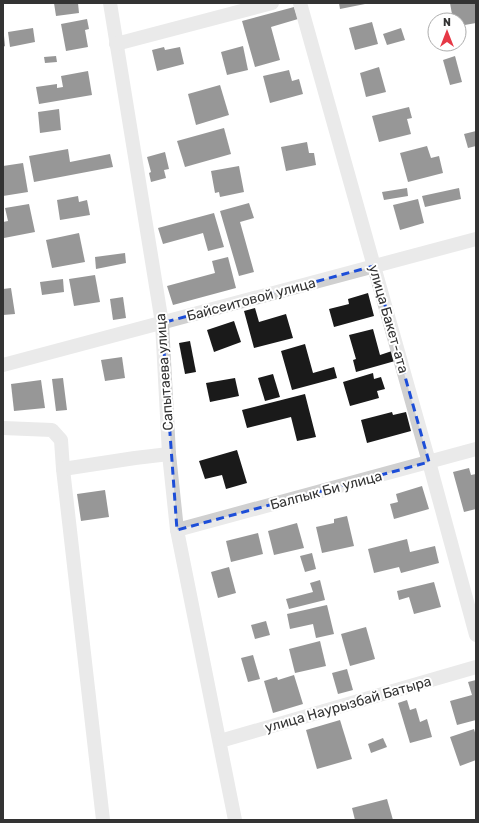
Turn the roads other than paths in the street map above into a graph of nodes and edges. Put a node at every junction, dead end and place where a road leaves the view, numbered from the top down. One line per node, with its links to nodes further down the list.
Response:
1 (110, 3): 4 (street, Сапытаева улица)
2 (272, 3): 4 (street)
3 (300, 3): 6 (street, улица Бакет-ата)
4 (116, 44): 7 (street, Сапытаева улица)
5 (476, 239): 6 (street, Байсеитовой улица)
6 (374, 266): 7 (street, Байсеитовой улица); 12 (street, улица Бакет-ата)
7 (162, 323): 8 (street, Байсеитовой улица); 11 (street, Сапытаева улица)
8 (3, 365)
9 (3, 428): 13 (street)
10 (476, 449): 12 (street, Балпык Би улица)
11 (169, 454): 13 (street); 14 (street, Сапытаева улица)
12 (429, 462): 14 (street, Балпык Би улица); 15 (street, улица Бакет-ата)
13 (63, 469): 18 (street)
14 (177, 530): 17 (street, Сапытаева улица)
15 (476, 635)
16 (476, 667): 17 (street, улица Наурызбай Батыра)
17 (220, 741): 19 (street, Сапытаева улица)
18 (103, 820)
19 (235, 820)

